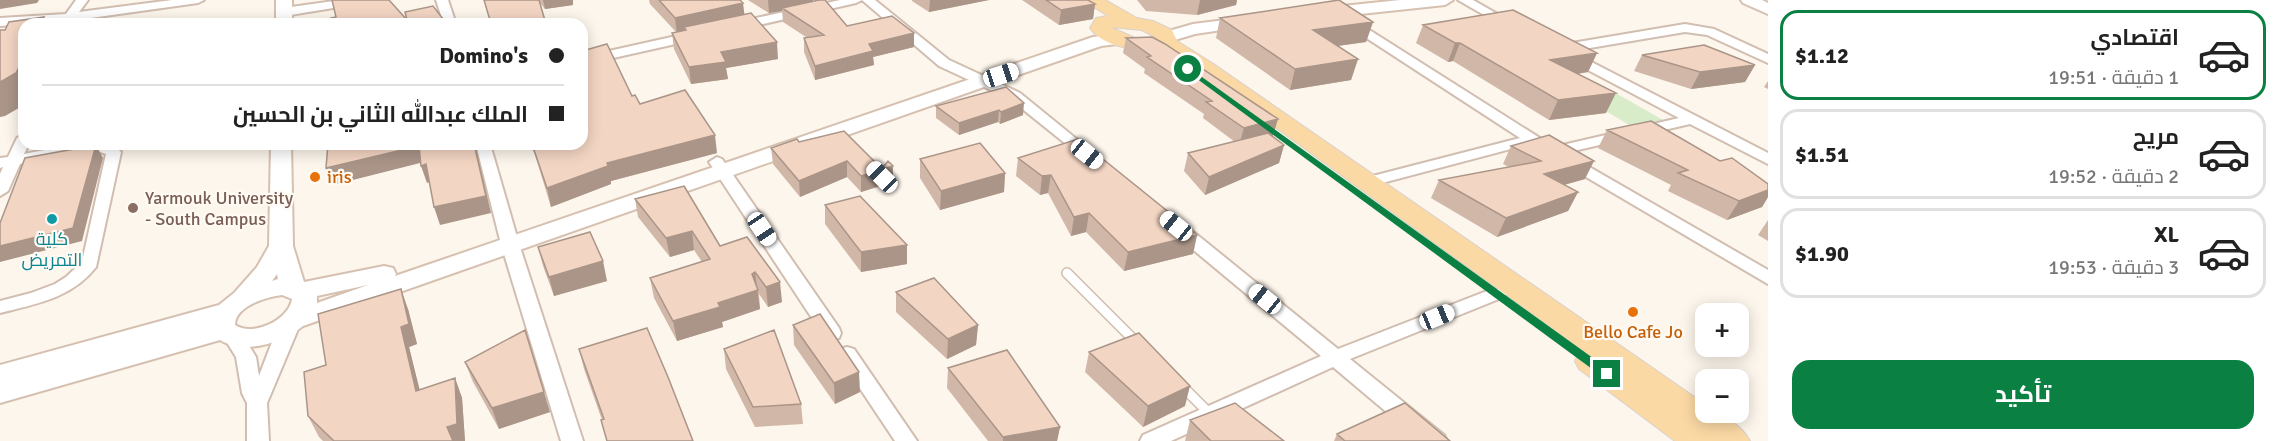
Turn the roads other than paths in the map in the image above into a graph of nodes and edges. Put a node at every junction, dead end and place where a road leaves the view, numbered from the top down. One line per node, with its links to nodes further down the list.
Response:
1 (134, 0): 17 (street)
2 (191, 0): 17 (street)
3 (364, 0): 18 (street)
4 (442, 0): 20 (street)
5 (856, 0): 27 (street)
6 (868, 0): 28 (street)
7 (1072, 0): 23 (main road)
8 (1092, 0): 25 (main road)
9 (1365, 0): 15 (street)
10 (1445, 0): 15 (street)
11 (1464, 0): 24 (street)
12 (1749, 0): 16 (street)
13 (1761, 0): 14 (street)
14 (1768, 3)
15 (1318, 9): 30 (street)
16 (1768, 9)
17 (80, 12): 19 (street)
18 (284, 12)
19 (31, 18)
20 (448, 18)
21 (18, 20): 22 (street)
22 (0, 22)
23 (1101, 25): 25 (main road); 28 (street)
24 (1517, 27)
25 (1144, 35): 25 (street); 28 (street); 41 (main road); 49 (main road)
26 (1768, 59): 29 (street)
27 (588, 60)
28 (974, 78): 39 (street); 40 (street); 40 (street)
29 (1693, 119): 36 (street); 37 (street)
30 (1532, 139): 36 (street); 41 (street)
31 (18, 146): 38 (street)
32 (70, 150): 38 (street)
33 (109, 150): 50 (street)
34 (280, 150): 45 (street)
35 (485, 150): 44 (street)
36 (1552, 152): 47 (street)
37 (1768, 159)
38 (7, 161): 42 (street)
39 (1098, 163)
40 (719, 166): 44 (street); 62 (street)
41 (1367, 182): 66 (main road)
42 (0, 191)
43 (1162, 215): 54 (street)
44 (509, 239): 48 (street); 52 (street); 61 (street)
45 (281, 246): 48 (street); 51 (street)
46 (1066, 273): 53 (lane)
47 (1768, 278)
48 (297, 289): 51 (street); 52 (street)
49 (1498, 293): 54 (street); 65 (main road)
50 (0, 307)
51 (231, 320): 52 (street); 55 (street); 57 (street); 58 (street)
52 (294, 320): 58 (street)
53 (1143, 348)
54 (1337, 357): 59 (street); 64 (street)
55 (0, 375)
56 (1177, 381): 59 (lane)
57 (0, 393)
58 (257, 403): 60 (street)
59 (1210, 414): 63 (street)
60 (258, 441)
61 (572, 441)
62 (906, 441)
63 (1151, 441)
64 (1436, 441)
65 (1699, 441)
66 (1733, 441)

